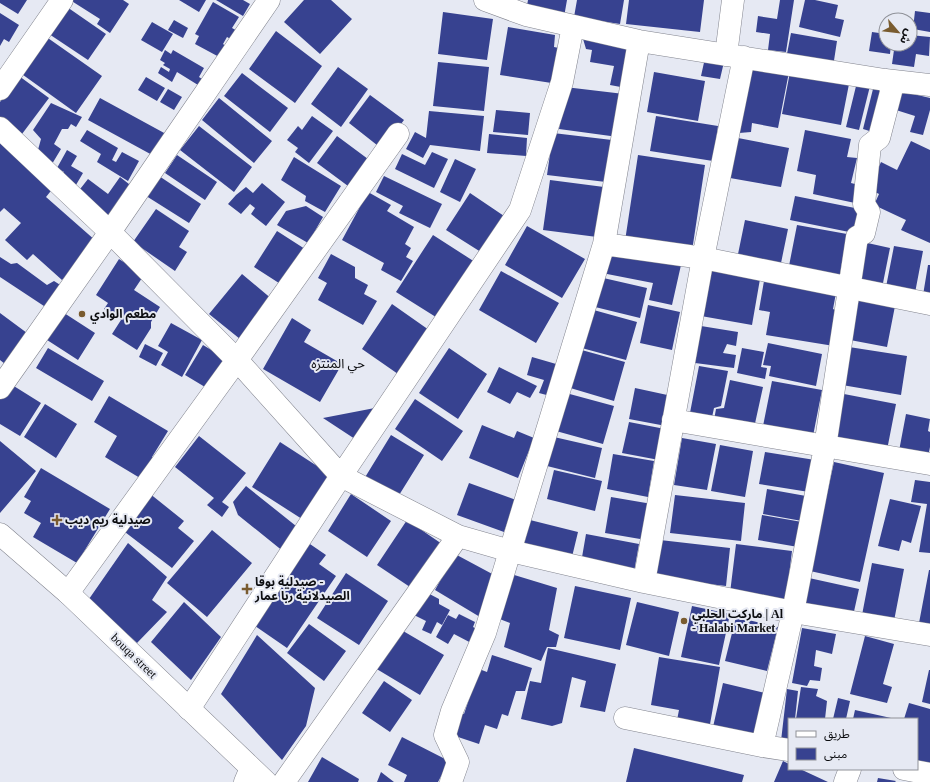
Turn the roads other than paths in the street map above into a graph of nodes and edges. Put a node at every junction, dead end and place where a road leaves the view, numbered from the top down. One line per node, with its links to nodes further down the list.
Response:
1 (62, 0): 10 (street)
2 (269, 0): 13 (street)
3 (485, 0): 5 (street)
4 (733, 0): 7 (street)
5 (573, 26): 6 (street); 23 (street)
6 (639, 41): 7 (street); 14 (street)
7 (735, 56): 8 (street); 15 (street)
8 (885, 80): 9 (street); 16 (street)
9 (930, 85)
10 (0, 90)
11 (0, 128): 13 (street)
12 (398, 134): 18 (street)
13 (110, 232): 18 (street); 19 (street)
14 (604, 244): 15 (street); 26 (street)
15 (703, 258): 16 (street); 20 (street)
16 (849, 288): 17 (street); 21 (street)
17 (930, 304)
18 (237, 360): 23 (street); 28 (street)
19 (0, 388)
20 (673, 420): 21 (street); 27 (street)
21 (825, 447): 22 (street); 29 (street)
22 (930, 464)
23 (341, 476): 25 (street); 31 (street)
24 (0, 534): 28 (street, bouqa street)
25 (458, 536): 26 (street); 39 (street)
26 (510, 552): 27 (street); 40 (street)
27 (644, 582): 29 (street)
28 (68, 593): 31 (street, bouqa street)
29 (793, 612): 30 (street); 33 (street)
30 (930, 635)
31 (189, 709): 38 (street, bouqa street)
32 (625, 718): 33 (street)
33 (762, 746): 34 (street)
34 (788, 750)
35 (850, 770): 41 (street)
36 (909, 770): 37 (street)
37 (930, 774)
38 (254, 777)
39 (284, 782)
40 (451, 782)
41 (845, 782)

